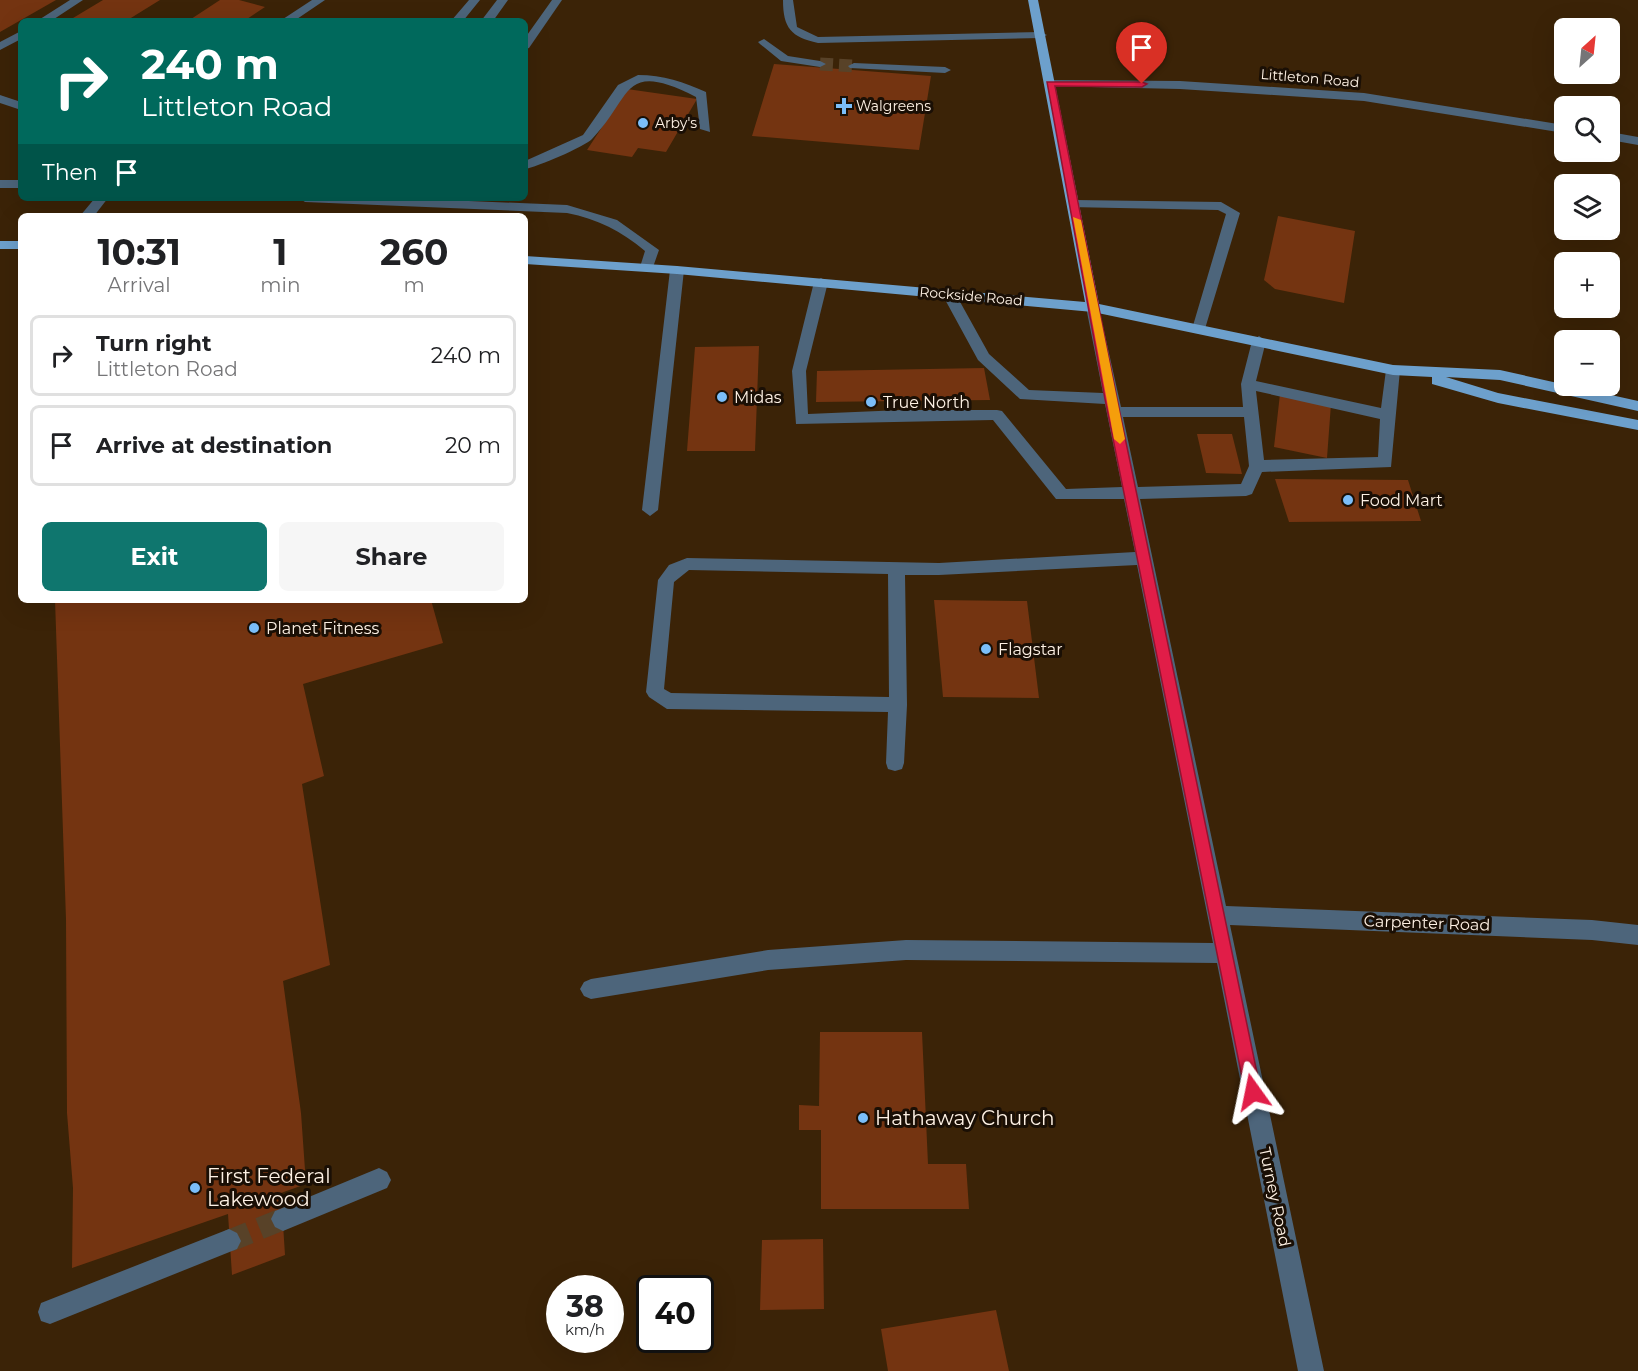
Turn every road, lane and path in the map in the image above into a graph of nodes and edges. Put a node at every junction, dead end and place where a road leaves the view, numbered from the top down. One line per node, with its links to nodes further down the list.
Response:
1 (78, 0): 8 (street)
2 (320, 0): 9 (street)
3 (476, 0): 10 (street)
4 (503, 0): 11 (street)
5 (557, 0): 15 (street)
6 (788, 0): 14 (street)
7 (1033, 0): 12 (main road, Turney Road)
8 (48, 18)
9 (291, 18)
10 (460, 18)
11 (489, 18)
12 (1041, 35): 14 (street); 20 (main road, Turney Road)
13 (18, 36): 17 (street)
14 (879, 39): 19 (street)
15 (528, 42)
16 (764, 42): 18 (street)
17 (0, 46)
18 (820, 64)
19 (945, 70)
20 (1050, 84): 23 (street, Littleton Road); 32 (main road, Turney Road)
21 (0, 99): 22 (street)
22 (18, 105)
23 (1554, 127)
24 (706, 129): 27 (street)
25 (1620, 138): 26 (street)
26 (1638, 141)
27 (528, 164)
28 (0, 184): 29 (street)
29 (18, 184)
30 (100, 201): 33 (street)
31 (437, 201): 37 (street)
32 (1074, 204): 41 (main road, Turney Road); 42 (street)
33 (90, 213)
34 (18, 244): 35 (main road)
35 (0, 245)
36 (528, 260): 37 (main road, Rockside Road)
37 (647, 267): 38 (main road, Rockside Road)
38 (677, 270): 39 (main road, Rockside Road); 54 (street)
39 (821, 282): 40 (main road, Rockside Road); 53 (street)
40 (949, 294): 41 (main road, Rockside Road); 47 (street)
41 (1093, 307): 42 (main road, Rockside Road); 47 (street, Turney Road)
42 (1199, 329): 43 (main road, Rockside Road)
43 (1259, 341): 44 (main road, Rockside Road); 46 (street)
44 (1393, 370): 45 (main road, Rockside Road); 50 (street)
45 (1412, 373): 48 (main road, Rockside Road); 51 (main road, Rockside Road)
46 (1248, 384): 49 (street); 50 (street)
47 (1113, 405): 49 (street); 53 (street, Turney Road)
48 (1638, 406)
49 (1252, 412): 52 (street)
50 (1388, 415): 52 (street)
51 (1638, 425)
52 (1257, 466): 53 (street)
53 (1130, 493): 55 (street, Turney Road)
54 (650, 510)
55 (1143, 558): 56 (street); 59 (street, Turney Road)
56 (896, 568): 57 (street); 57 (street)
57 (898, 705): 58 (street)
58 (895, 763)
59 (1216, 915): 60 (street, Carpenter Road); 61 (street, Turney Road)
60 (1638, 934)
61 (1224, 953): 62 (street); 67 (street, Turney Road)
62 (591, 989)
63 (379, 1180): 64 (street)
64 (283, 1219)
65 (229, 1241): 66 (street)
66 (50, 1312)
67 (1311, 1371)

